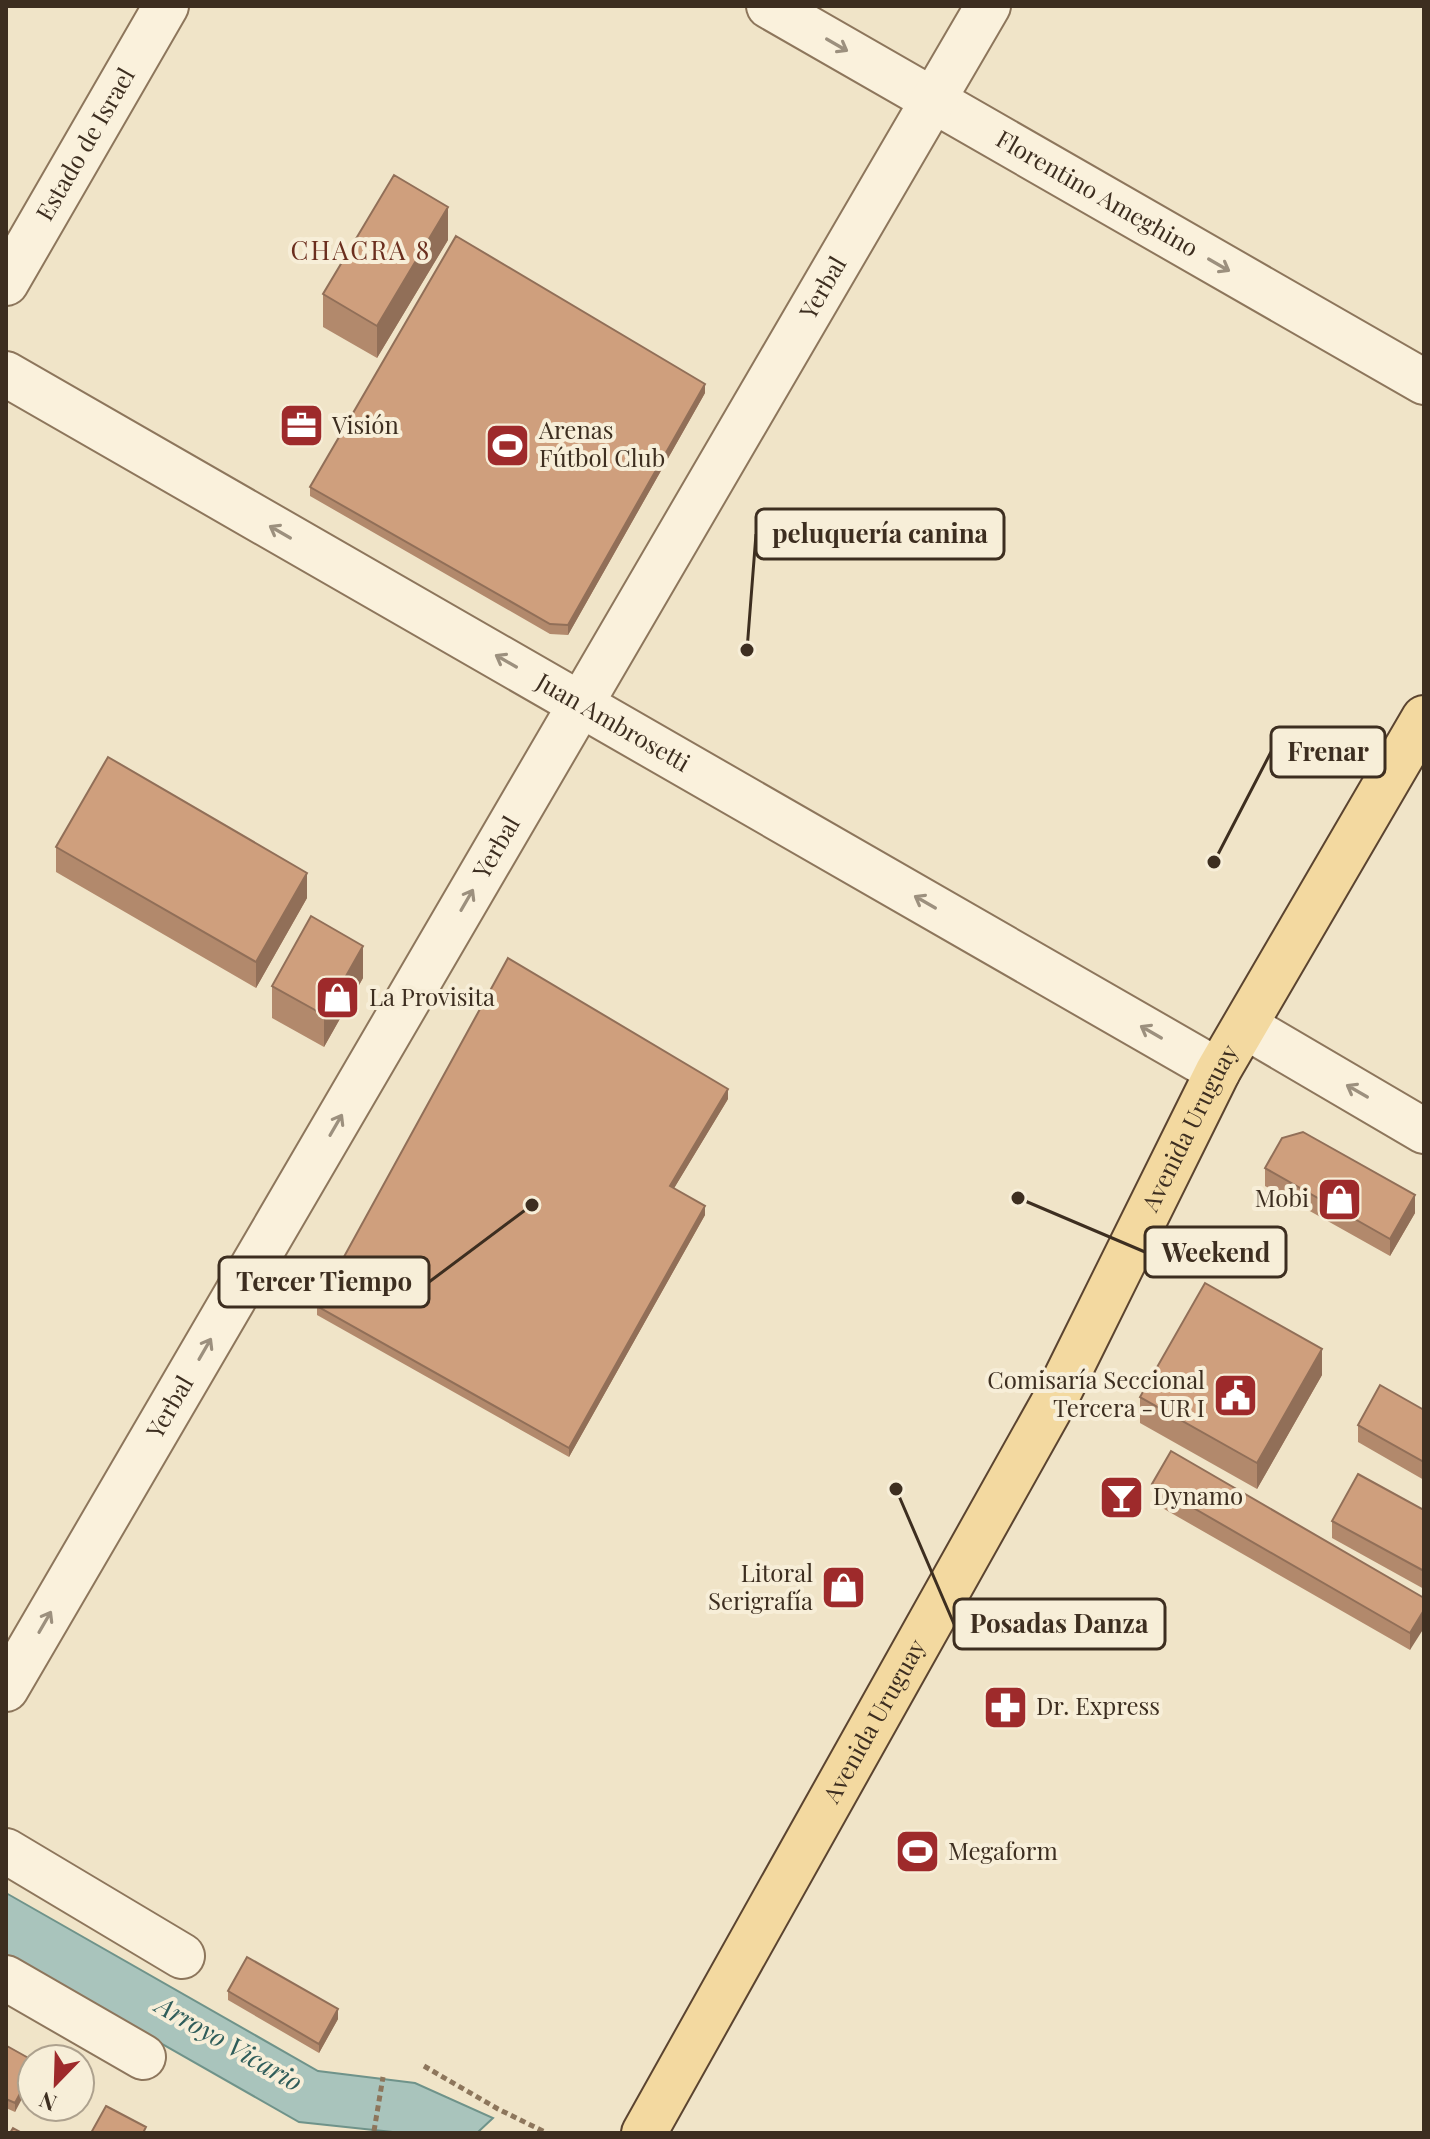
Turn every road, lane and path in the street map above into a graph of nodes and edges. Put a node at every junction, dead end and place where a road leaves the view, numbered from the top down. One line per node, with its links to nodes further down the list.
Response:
1 (166, 6): 5 (street, Estado de Israel)
2 (769, 6): 4 (street, Florentino Ameghino, one-way to 4)
3 (988, 6): 4 (street, Yerbal)
4 (933, 100): 7 (street, Florentino Ameghino, one-way to 7); 8 (street, Yerbal)
5 (6, 283)
6 (6, 374): 8 (street, Juan Ambrosetti, one-way to 6)
7 (1424, 382)
8 (581, 704): 11 (street, Juan Ambrosetti, one-way to 8); 13 (street, Yerbal, one-way to 8)
9 (1424, 718): 10 (main road, Avenida Uruguay)
10 (1245, 1026): 11 (main road, Avenida Uruguay); 12 (street, one-way to 10)
11 (1218, 1071): 22 (main road, Avenida Uruguay)
12 (1424, 1131)
13 (6, 1689)
14 (6, 1851): 15 (street)
15 (182, 1956)
16 (6, 1978): 17 (street)
17 (143, 2057)
18 (424, 2066): 21 (path)
19 (383, 2077): 20 (path)
20 (374, 2131)
21 (547, 2133)
22 (644, 2133)

